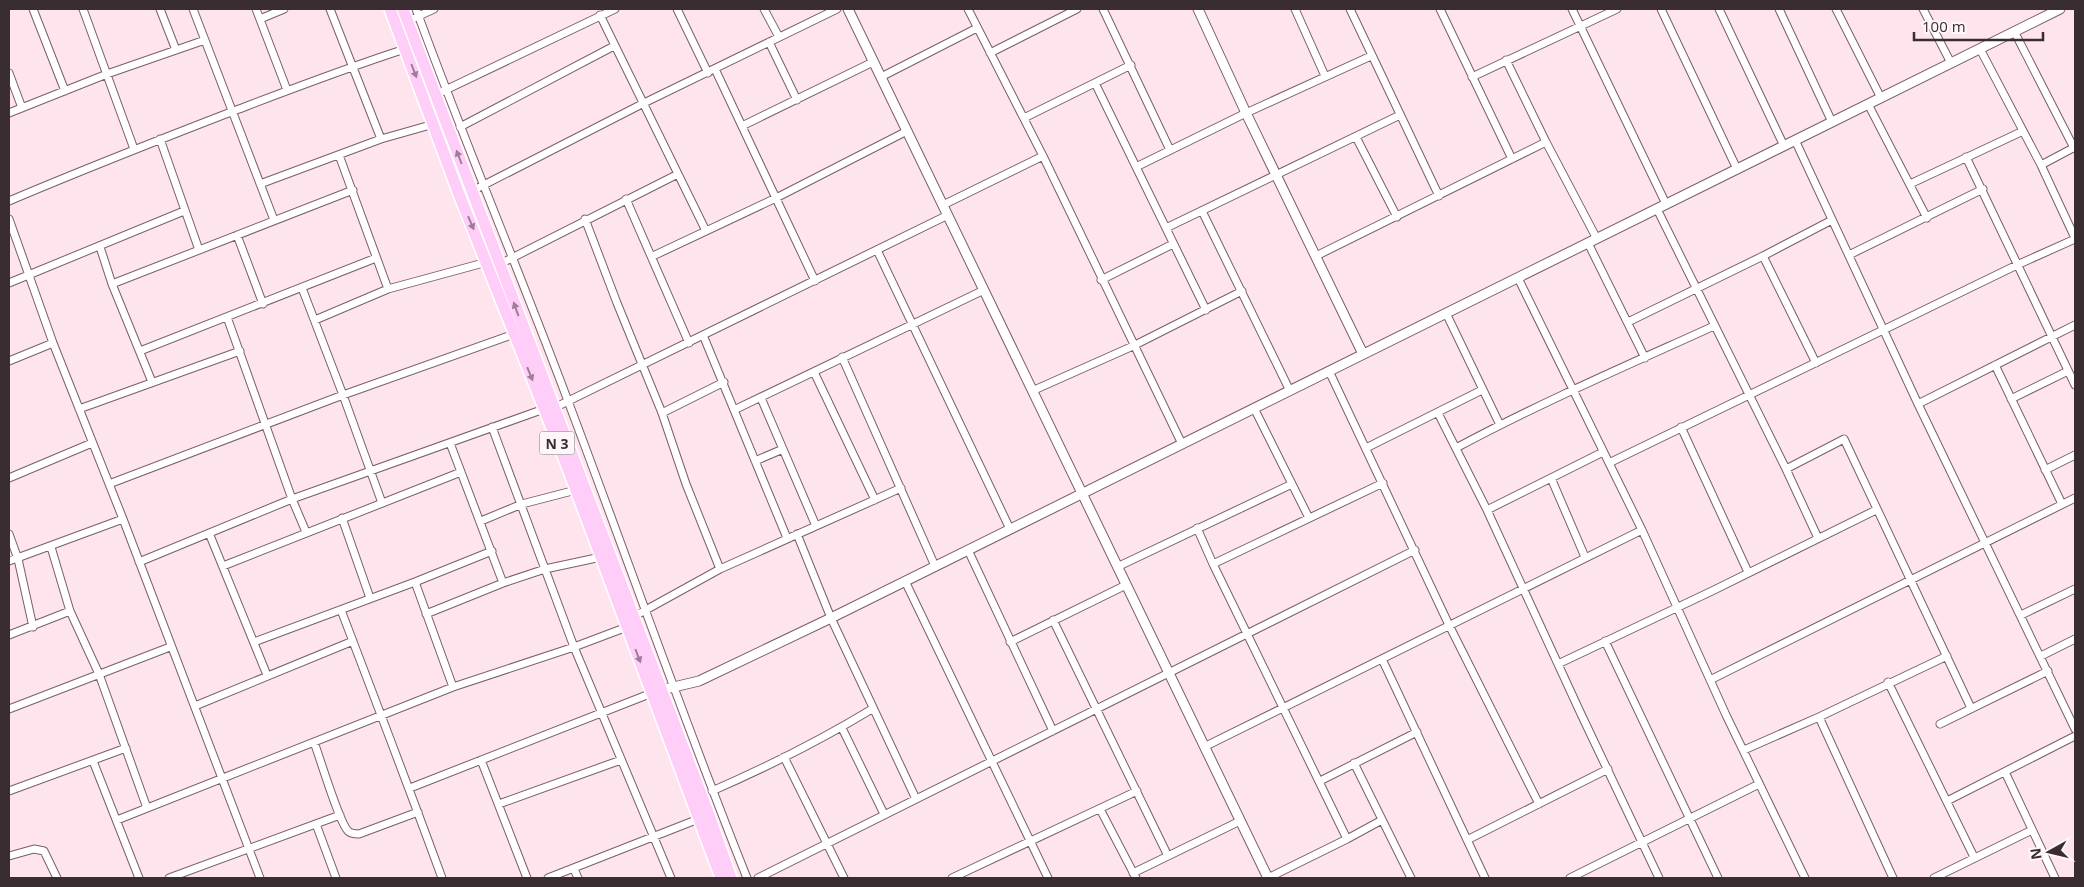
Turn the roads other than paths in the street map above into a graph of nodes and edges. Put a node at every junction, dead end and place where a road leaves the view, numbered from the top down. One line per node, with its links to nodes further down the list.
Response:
1 (33, 9): 63 (street)
2 (83, 9): 56 (street)
3 (161, 9): 45 (street)
4 (193, 9): 40 (street)
5 (256, 9): 34 (street)
6 (284, 9): 34 (street)
7 (330, 9): 51 (street)
8 (390, 9): 43 (main road, N 3)
9 (403, 9): 35 (main road, N 3)
10 (416, 9): 33 (street)
11 (434, 9): 33 (street)
12 (615, 9): 32 (street)
13 (677, 9): 55 (street)
14 (764, 9): 39 (street)
15 (837, 9): 39 (street)
16 (848, 9): 49 (street)
17 (968, 9): 37 (street)
18 (1077, 9): 46 (street)
19 (1103, 9): 52 (street)
20 (1198, 9): 72 (street)
21 (1295, 9): 57 (street)
22 (1350, 9): 47 (street)
23 (1442, 9): 59 (street)
24 (1572, 9): 36 (street)
25 (1617, 9): 36 (street)
26 (1661, 9): 96 (street)
27 (1719, 9): 86 (street)
28 (1779, 9): 75 (street)
29 (1836, 9): 65 (street)
30 (1923, 9): 50 (street)
31 (2060, 9): 38 (street)
32 (600, 15): 42 (street); 62 (street)
33 (419, 16): 35 (street); 62 (street)
34 (260, 19): 61 (street)
35 (408, 21): 64 (main road, N 3)
36 (1580, 27): 48 (street); 110 (street)
37 (977, 28): 46 (street); 58 (street)
38 (2014, 31): 44 (street); 87 (street)
39 (779, 37): 41 (street)
40 (204, 40): 45 (street); 70 (street)
41 (769, 42): 53 (street); 66 (street)
42 (614, 46): 67 (street); 78 (street)
43 (405, 49): 51 (street); 76 (main road, N 3, one-way to 76)
44 (1980, 49): 50 (street); 80 (street)
45 (176, 50): 56 (street)
46 (990, 53): 74 (street)
47 (1371, 56): 57 (street); 73 (street)
48 (1506, 60): 59 (street); 85 (street)
49 (873, 62): 58 (street); 66 (street)
50 (1951, 63): 65 (street)
51 (353, 65): 61 (street); 83 (street)
52 (1131, 65): 60 (street); 89 (street)
53 (715, 69): 55 (street); 77 (street)
54 (9, 73): 69 (street)
55 (708, 73): 67 (street)
56 (107, 74): 63 (street); 88 (street)
57 (1325, 76): 72 (street)
58 (880, 77): 79 (street)
59 (1472, 77): 93 (street)
60 (1095, 83): 74 (street); 95 (street)
61 (287, 90): 70 (street)
62 (447, 90): 64 (street); 78 (street)
63 (65, 91): 69 (street)
64 (435, 95): 104 (main road, N 3, one-way to 64)
65 (1881, 98): 68 (street)
66 (797, 100): 77 (street)
67 (644, 103): 97 (street); 101 (street)
68 (1868, 104): 75 (street); 100 (street)
69 (22, 108): 71 (street)
70 (232, 112): 82 (street); 99 (street)
71 (9, 113)
72 (1246, 113): 89 (street); 98 (street)
73 (1400, 115): 81 (street); 105 (street)
74 (1024, 118): 91 (street)
75 (1832, 122): 84 (street)
76 (434, 124): 83 (street); 136 (main road, N 3, one-way to 136)
77 (742, 126): 106 (street)
78 (460, 127): 101 (street)
79 (907, 131): 106 (street); 109 (street)
80 (2023, 131): 92 (street); 94 (street)
81 (1356, 137): 98 (street); 114 (street)
82 (160, 139): 88 (street); 111 (street)
83 (382, 139): 90 (street)
84 (1795, 140): 86 (street); 119 (street)
85 (1546, 142): 93 (street); 123 (street)
86 (1784, 146): 96 (street)
87 (2075, 148): 94 (street)
88 (134, 149): 108 (street)
89 (1170, 150): 95 (street)
90 (339, 155): 99 (street); 103 (street)
91 (1043, 156): 109 (street); 141 (street)
92 (1966, 157): 100 (street); 102 (street)
93 (1512, 159): 105 (street)
94 (2041, 165): 124 (street)
95 (1136, 167): 120 (street)
96 (1737, 169): 110 (street)
97 (678, 174): 107 (street); 121 (street)
98 (1277, 175): 112 (street); 131 (street)
99 (260, 184): 118 (street)
100 (1910, 184): 115 (street)
101 (485, 185): 104 (street); 135 (street)
102 (1983, 189): 115 (street); 138 (street)
103 (353, 190): 118 (street); 134 (street)
104 (472, 191): 137 (main road, N 3)
105 (1439, 196): 114 (street)
106 (776, 198): 121 (street); 142 (street)
107 (626, 199): 117 (street); 130 (street)
108 (9, 201)
109 (943, 206): 113 (street)
110 (1661, 207): 123 (street); 146 (street)
111 (184, 211): 127 (street); 128 (street)
112 (1202, 211): 120 (street); 149 (street)
113 (948, 215): 129 (street); 148 (street)
114 (1397, 217): 131 (street)
115 (1927, 218): 133 (street)
116 (9, 219): 139 (street)
117 (585, 219): 135 (street); 174 (street)
118 (274, 220): 122 (street)
119 (1832, 220): 132 (street); 133 (street)
120 (1166, 228): 126 (street)
121 (706, 231): 130 (street)
122 (237, 236): 128 (street); 150 (street)
123 (1597, 238): 125 (street)
124 (2075, 238): 138 (street)
125 (1588, 243): 140 (street); 155 (street)
126 (1173, 244): 141 (street); 151 (street)
127 (100, 247): 139 (street); 144 (street)
128 (199, 250): 144 (street)
129 (877, 250): 142 (street); 156 (street)
130 (652, 256): 164 (street)
131 (1316, 256): 168 (street)
132 (1763, 256): 146 (street); 172 (street)
133 (1849, 256): 159 (street)
134 (376, 258): 145 (street); 147 (street)
135 (512, 258): 137 (street); 189 (street)
136 (487, 262): 147 (street); 160 (main road, N 3)
137 (500, 264): 193 (main road, N 3, one-way to 137)
138 (2016, 265): 159 (street); 162 (street)
139 (29, 275): 143 (street); 163 (street)
140 (1518, 278): 152 (street); 183 (street)
141 (1101, 280): 165 (street)
142 (815, 281): 161 (street)
143 (9, 283)
144 (112, 284): 166 (street)
145 (302, 288): 150 (street); 154 (street)
146 (1696, 288): 155 (street); 158 (street)
147 (388, 289): 154 (street)
148 (984, 290): 156 (street); 184 (street)
149 (1242, 291): 151 (street); 181 (street)
150 (263, 304): 153 (street)
151 (1206, 310): 165 (street)
152 (1446, 313): 168 (street); 182 (street)
153 (227, 317): 166 (street); 167 (street)
154 (315, 320): 185 (street)
155 (1628, 322): 170 (street)
156 (913, 325): 169 (street); 237 (street)
157 (2075, 325): 162 (street)
158 (1714, 326): 170 (street); 186 (street)
159 (1882, 331): 172 (street); 190 (street)
160 (514, 334): 185 (street); 193 (main road, N 3, one-way to 193)
161 (703, 336): 164 (street); 179 (street)
162 (2052, 337): 173 (street); 176 (street)
163 (53, 343): 171 (street); 192 (street)
164 (689, 343): 174 (street)
165 (1133, 346): 184 (street); 203 (street)
166 (140, 351): 178 (street)
167 (240, 351): 178 (street); 198 (street)
168 (1363, 354): 175 (street)
169 (842, 357): 177 (street); 220 (street)
170 (1644, 358): 183 (street)
171 (9, 361)
172 (1816, 363): 186 (street)
173 (1995, 365): 188 (street); 190 (street)
174 (642, 366): 189 (street); 196 (street)
175 (1329, 371): 181 (street); 204 (street)
176 (2068, 371): 180 (street); 188 (street)
177 (814, 372): 187 (street); 225 (street)
178 (152, 382): 192 (street)
179 (724, 382): 194 (street); 196 (street)
180 (2075, 385)
181 (1290, 390): 191 (street)
182 (1482, 390): 195 (street); 197 (street)
183 (1572, 390): 197 (street); 207 (street)
184 (1032, 391): 222 (street)
185 (344, 395): 198 (street); 212 (street)
186 (1748, 395): 200 (street); 211 (street)
187 (762, 398): 194 (street); 206 (street)
188 (2011, 399): 213 (street)
189 (568, 401): 193 (street); 272 (street)
190 (1918, 404): 245 (street)
191 (1254, 408): 203 (street); 219 (street)
192 (79, 409): 201 (street)
193 (549, 409): 199 (street); 221 (main road, N 3); 278 (main road, N 3)
194 (734, 410): 209 (street)
195 (1438, 413): 204 (street); 205 (street)
196 (662, 414): 260 (street)
197 (1500, 425): 205 (street)
198 (266, 426): 218 (street); 224 (street)
199 (492, 427): 202 (street); 227 (street)
200 (1681, 427): 210 (street); 261 (street)
201 (92, 443): 215 (street); 218 (street)
202 (450, 443): 212 (street); 214 (street)
203 (1182, 444): 222 (street)
204 (1366, 448): 217 (street)
205 (1456, 448): 229 (street)
206 (783, 449): 209 (street); 235 (street)
207 (1603, 452): 210 (street); 216 (street)
208 (2075, 455): 213 (street)
209 (756, 461): 243 (street)
210 (1609, 463): 238 (street)
211 (1786, 469): 230 (street); 244 (street)
212 (370, 470): 224 (street); 226 (street)
213 (2045, 470): 228 (street)
214 (461, 472): 226 (street); 234 (street)
215 (9, 478)
216 (1551, 478): 229 (street); 251 (street)
217 (1382, 483): 232 (street); 248 (street)
218 (110, 484): 233 (street)
219 (1292, 484): 232 (street); 236 (street)
220 (901, 488): 225 (street); 257 (street)
221 (576, 490): 227 (street); 250 (main road, N 3)
222 (1082, 494): 237 (street); 258 (street)
223 (2075, 498): 228 (street)
224 (292, 499): 239 (street); 240 (street)
225 (875, 500): 235 (street)
226 (382, 503): 231 (street)
227 (522, 504): 234 (street); 259 (street)
228 (2062, 504): 245 (street)
229 (1488, 510): 267 (street)
230 (1876, 510): 244 (street); 264 (street)
231 (342, 518): 239 (street); 269 (street)
232 (1310, 518): 255 (street)
233 (123, 519): 246 (street); 254 (street)
234 (481, 521): 249 (street)
235 (816, 526): 242 (street)
236 (1198, 528): 255 (street); 258 (street)
237 (1010, 529): 247 (street)
238 (1642, 530): 251 (street); 270 (street)
239 (306, 532): 256 (street)
240 (209, 533): 254 (street); 256 (street)
241 (9, 534): 252 (street)
242 (797, 534): 243 (street); 276 (street)
243 (788, 538): 260 (street)
244 (1818, 538): 261 (street)
245 (1986, 543): 264 (street); 275 (street)
246 (51, 547): 252 (street); 273 (street)
247 (968, 550): 257 (street); 287 (street)
248 (1415, 550): 279 (street); 282 (street)
249 (492, 551): 263 (street); 265 (street)
250 (601, 557): 259 (street); 278 (main road, N 3)
251 (1585, 557): 267 (street)
252 (18, 559): 253 (street); 280 (street)
253 (9, 561)
254 (139, 562): 288 (street)
255 (1213, 564): 282 (street)
256 (223, 566): 286 (street)
257 (935, 566): 262 (street)
258 (1117, 567): 266 (street)
259 (545, 569): 265 (street); 289 (street)
260 (720, 569): 272 (street)
261 (1748, 572): 270 (street)
262 (905, 581): 276 (street); 324 (street)
263 (415, 582): 269 (street); 274 (street)
264 (1911, 582): 290 (street); 298 (street)
265 (503, 583): 274 (street)
266 (1126, 585): 277 (street); 296 (street)
267 (1523, 588): 279 (street); 293 (street)
268 (2075, 589): 275 (street)
269 (370, 598): 271 (street)
270 (1677, 607): 285 (street); 298 (street)
271 (341, 610): 284 (street); 286 (street)
272 (644, 611): 278 (street); 301 (street)
273 (70, 612): 280 (street); 295 (street)
274 (426, 614): 300 (street)
275 (2021, 615): 291 (street)
276 (831, 618): 301 (street); 306 (street)
277 (1053, 620): 287 (street); 307 (street)
278 (630, 622): 289 (street); 301 (main road, N 3)
279 (1449, 625): 292 (street); 339 (street)
280 (33, 627): 281 (street)
281 (9, 635)
282 (1249, 635): 296 (street); 303 (street)
283 (2075, 639): 291 (street)
284 (353, 641): 297 (street); 309 (street)
285 (1605, 641): 293 (street); 346 (street)
286 (254, 642): 297 (street)
287 (1010, 642): 314 (street)
288 (170, 647): 295 (street); 302 (street)
289 (574, 647): 300 (street); 308 (street)
290 (1947, 656): 299 (street); 304 (street)
291 (2041, 656): 294 (street)
292 (1382, 659): 303 (street); 315 (street)
293 (1558, 664): 327 (street)
294 (2048, 671): 304 (street); 313 (street)
295 (99, 674): 305 (street); 319 (street)
296 (1169, 674): 307 (street); 318 (street)
297 (267, 675): 302 (street)
298 (1710, 680): 320 (street)
299 (1888, 682): 310 (street); 337 (street)
300 (454, 687): 309 (street)
301 (662, 690): 308 (street); 334 (street); 345 (main road, N 3)
302 (195, 706): 329 (street)
303 (1284, 707): 318 (street); 330 (street)
304 (1971, 708): 311 (street)
305 (9, 709)
306 (872, 709): 312 (street); 336 (street)
307 (1096, 711): 314 (street); 335 (street)
308 (602, 714): 322 (street); 323 (street)
309 (380, 715): 317 (street); 332 (street)
310 (1819, 717): 320 (street); 389 (street)
311 (1940, 724)
312 (842, 728): 321 (street); 343 (street)
313 (2075, 728)
314 (1053, 731): 324 (street)
315 (1417, 732): 326 (street); 354 (street)
316 (2075, 736): 328 (street)
317 (314, 742): 329 (street); 344 (street)
318 (1204, 747): 349 (street)
319 (126, 748): 325 (street); 340 (street)
320 (1744, 750): 331 (street)
321 (784, 757): 334 (street); 357 (street)
322 (481, 760): 332 (street); 338 (street)
323 (621, 760): 338 (street); 352 (street)
324 (991, 760): 336 (street); 356 (street)
325 (93, 761): 333 (street); 347 (street)
326 (1354, 762): 330 (street); 348 (street)
327 (1608, 769): 339 (street); 355 (street)
328 (2005, 772): 337 (street); 351 (street)
329 (222, 777): 340 (street); 358 (street)
330 (1320, 780): 353 (street)
331 (1759, 784): 346 (street); 388 (street)
332 (410, 788): 342 (street)
333 (9, 791)
334 (712, 791): 377 (street)
335 (1137, 791): 341 (street); 360 (street)
336 (916, 799): 343 (street)
337 (1946, 801): 361 (street)
338 (499, 804): 371 (street)
339 (1539, 804): 354 (street)
340 (147, 808): 347 (street)
341 (1100, 809): 356 (street); 363 (street)
342 (418, 812): 344 (street); 370 (street)
343 (884, 814): 357 (street)
344 (340, 815): 350 (street)
345 (704, 816): 352 (street); 375 (main road, N 3); 376 (main road, N 3)
346 (1690, 818): 355 (street); 387 (street)
347 (116, 820): 367 (street)
348 (1382, 820): 353 (street); 383 (street)
349 (1240, 821): 360 (street); 382 (street)
350 (316, 824): 358 (street); 369 (street)
351 (2032, 830): 361 (street); 391 (street)
352 (653, 835): 362 (street); 374 (street)
353 (1347, 839): 382 (street)
354 (1467, 840): 384 (street)
355 (1643, 841): 385 (street); 386 (street)
356 (1030, 842): 364 (street); 381 (street)
357 (826, 843): 378 (street); 379 (street)
358 (248, 849): 365 (street); 368 (street)
359 (9, 856): 366 (street)
360 (1168, 856): 363 (street)
361 (1974, 858): 390 (street)
362 (574, 869): 372 (street); 373 (street)
363 (1135, 875)
364 (961, 876): 380 (street)
365 (173, 877)
366 (57, 878)
367 (138, 878)
368 (260, 878)
369 (336, 878)
370 (442, 878)
371 (527, 878)
372 (548, 878)
373 (578, 878)
374 (671, 878)
375 (721, 878)
376 (731, 878)
377 (747, 878)
378 (758, 878)
379 (844, 878)
380 (952, 878)
381 (1048, 878)
382 (1268, 878)
383 (1411, 878)
384 (1485, 878)
385 (1570, 878)
386 (1659, 878)
387 (1718, 878)
388 (1805, 878)
389 (1893, 878)
390 (1934, 878)
391 (2055, 878)

